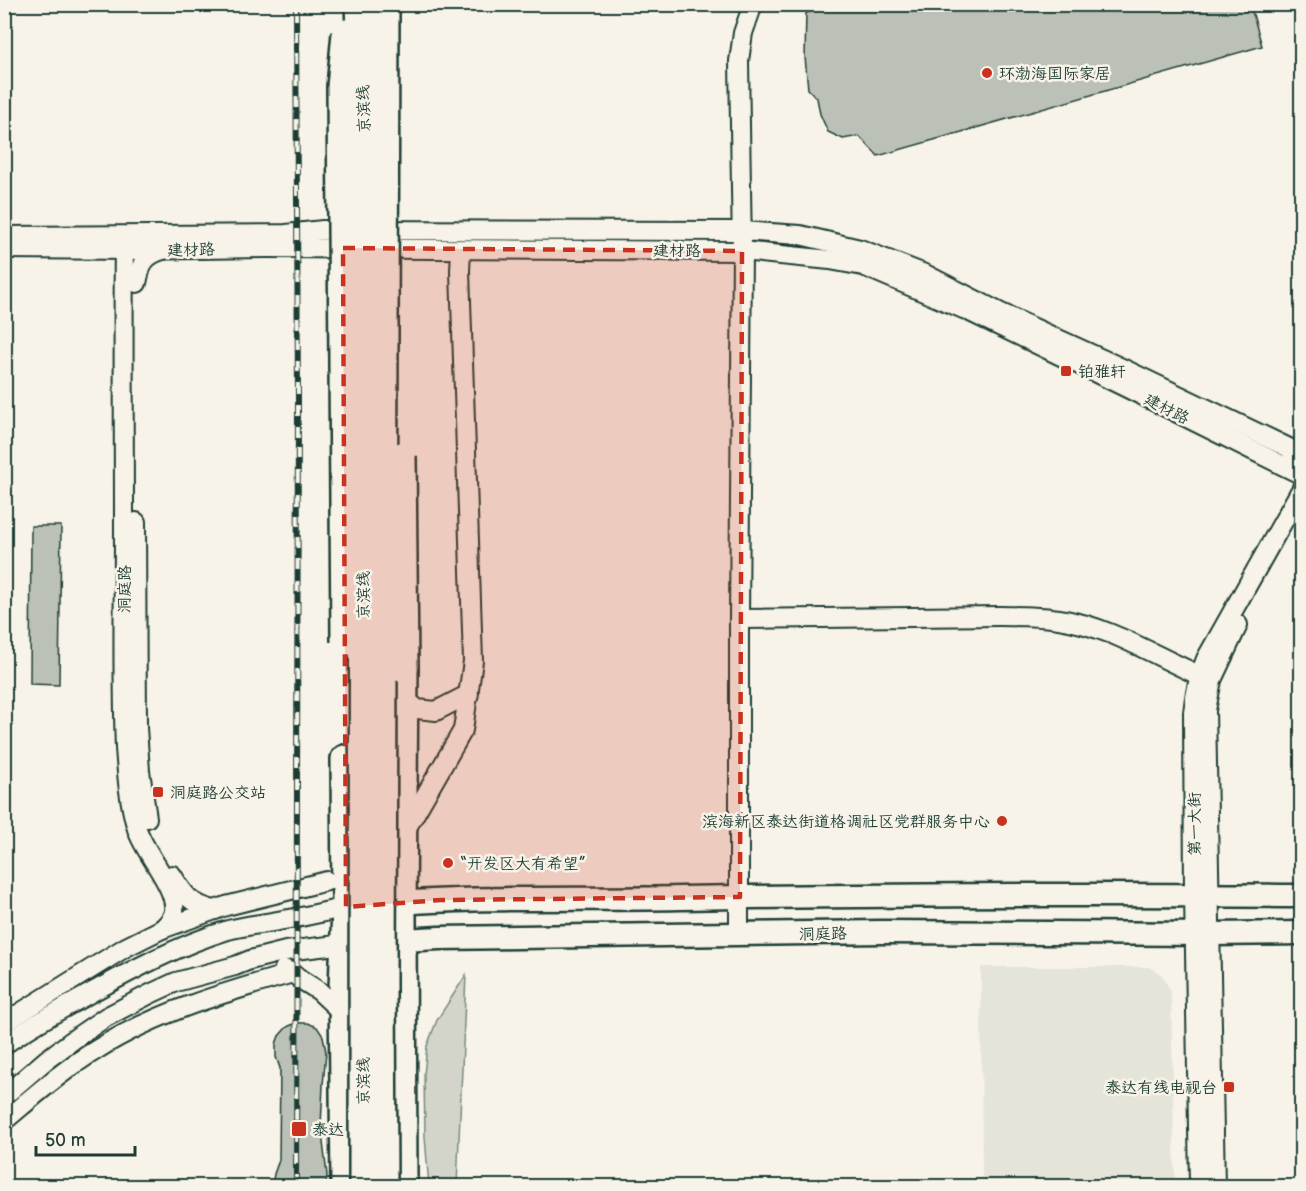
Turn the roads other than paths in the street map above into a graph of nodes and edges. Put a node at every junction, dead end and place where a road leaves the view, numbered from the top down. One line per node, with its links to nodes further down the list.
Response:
1 (348, 4): 25 (highway, bridge)
2 (359, 4): 48 (highway, 京滨线, bridge)
3 (385, 4): 49 (highway, 京滨线, bridge)
4 (391, 4): 23 (highway, bridge)
5 (753, 4): 6 (street)
6 (742, 231): 8 (street); 12 (street); 14 (street)
7 (4, 236): 9 (street)
8 (167, 242): 9 (street, 建材路); 11 (street, 建材路); 13 (street)
9 (132, 244): 10 (street, 建材路); 13 (street, 洞庭路)
10 (4, 249)
11 (461, 250): 12 (street, 建材路); 22 (street)
12 (742, 251): 16 (street, 建材路); 20 (street)
13 (130, 281): 32 (street, 洞庭路); 33 (street, 洞庭路)
14 (1295, 451): 15 (street)
15 (1302, 463)
16 (1281, 465): 17 (street, 建材路); 19 (street)
17 (1302, 475)
18 (1302, 488): 19 (street, 第一大街)
19 (1299, 509): 21 (street, 第一大街)
20 (739, 619): 21 (street); 29 (street)
21 (1205, 677): 27 (street, 第一大街)
22 (469, 694): 23 (street); 24 (street)
23 (405, 699): 24 (highway)
24 (402, 835): 30 (highway)
25 (345, 852): 26 (street); 31 (highway)
26 (327, 881): 32 (street); 34 (street)
27 (1201, 895): 28 (main road); 29 (main road); 37 (street, 第一大街)
28 (1302, 896)
29 (740, 897): 30 (main road); 36 (street)
30 (402, 903): 31 (main road); 38 (highway)
31 (346, 908): 34 (street); 39 (highway)
32 (215, 910): 33 (street)
33 (162, 929): 43 (street)
34 (230, 929): 44 (street)
35 (1302, 933): 37 (main road, 洞庭路)
36 (739, 934): 37 (main road, 洞庭路); 38 (main road, 洞庭路)
37 (1202, 934): 51 (street, 第一大街); 52 (street, 第一大街)
38 (402, 940): 39 (main road, 洞庭路); 50 (highway)
39 (345, 944): 40 (street); 42 (highway)
40 (235, 966): 41 (street); 45 (street)
41 (293, 973): 42 (street); 46 (street)
42 (344, 1017): 47 (highway)
43 (4, 1023)
44 (4, 1045)
45 (4, 1096)
46 (4, 1121)
47 (345, 1186)
48 (363, 1186)
49 (383, 1186)
50 (403, 1186)
51 (1199, 1186)
52 (1215, 1186)

